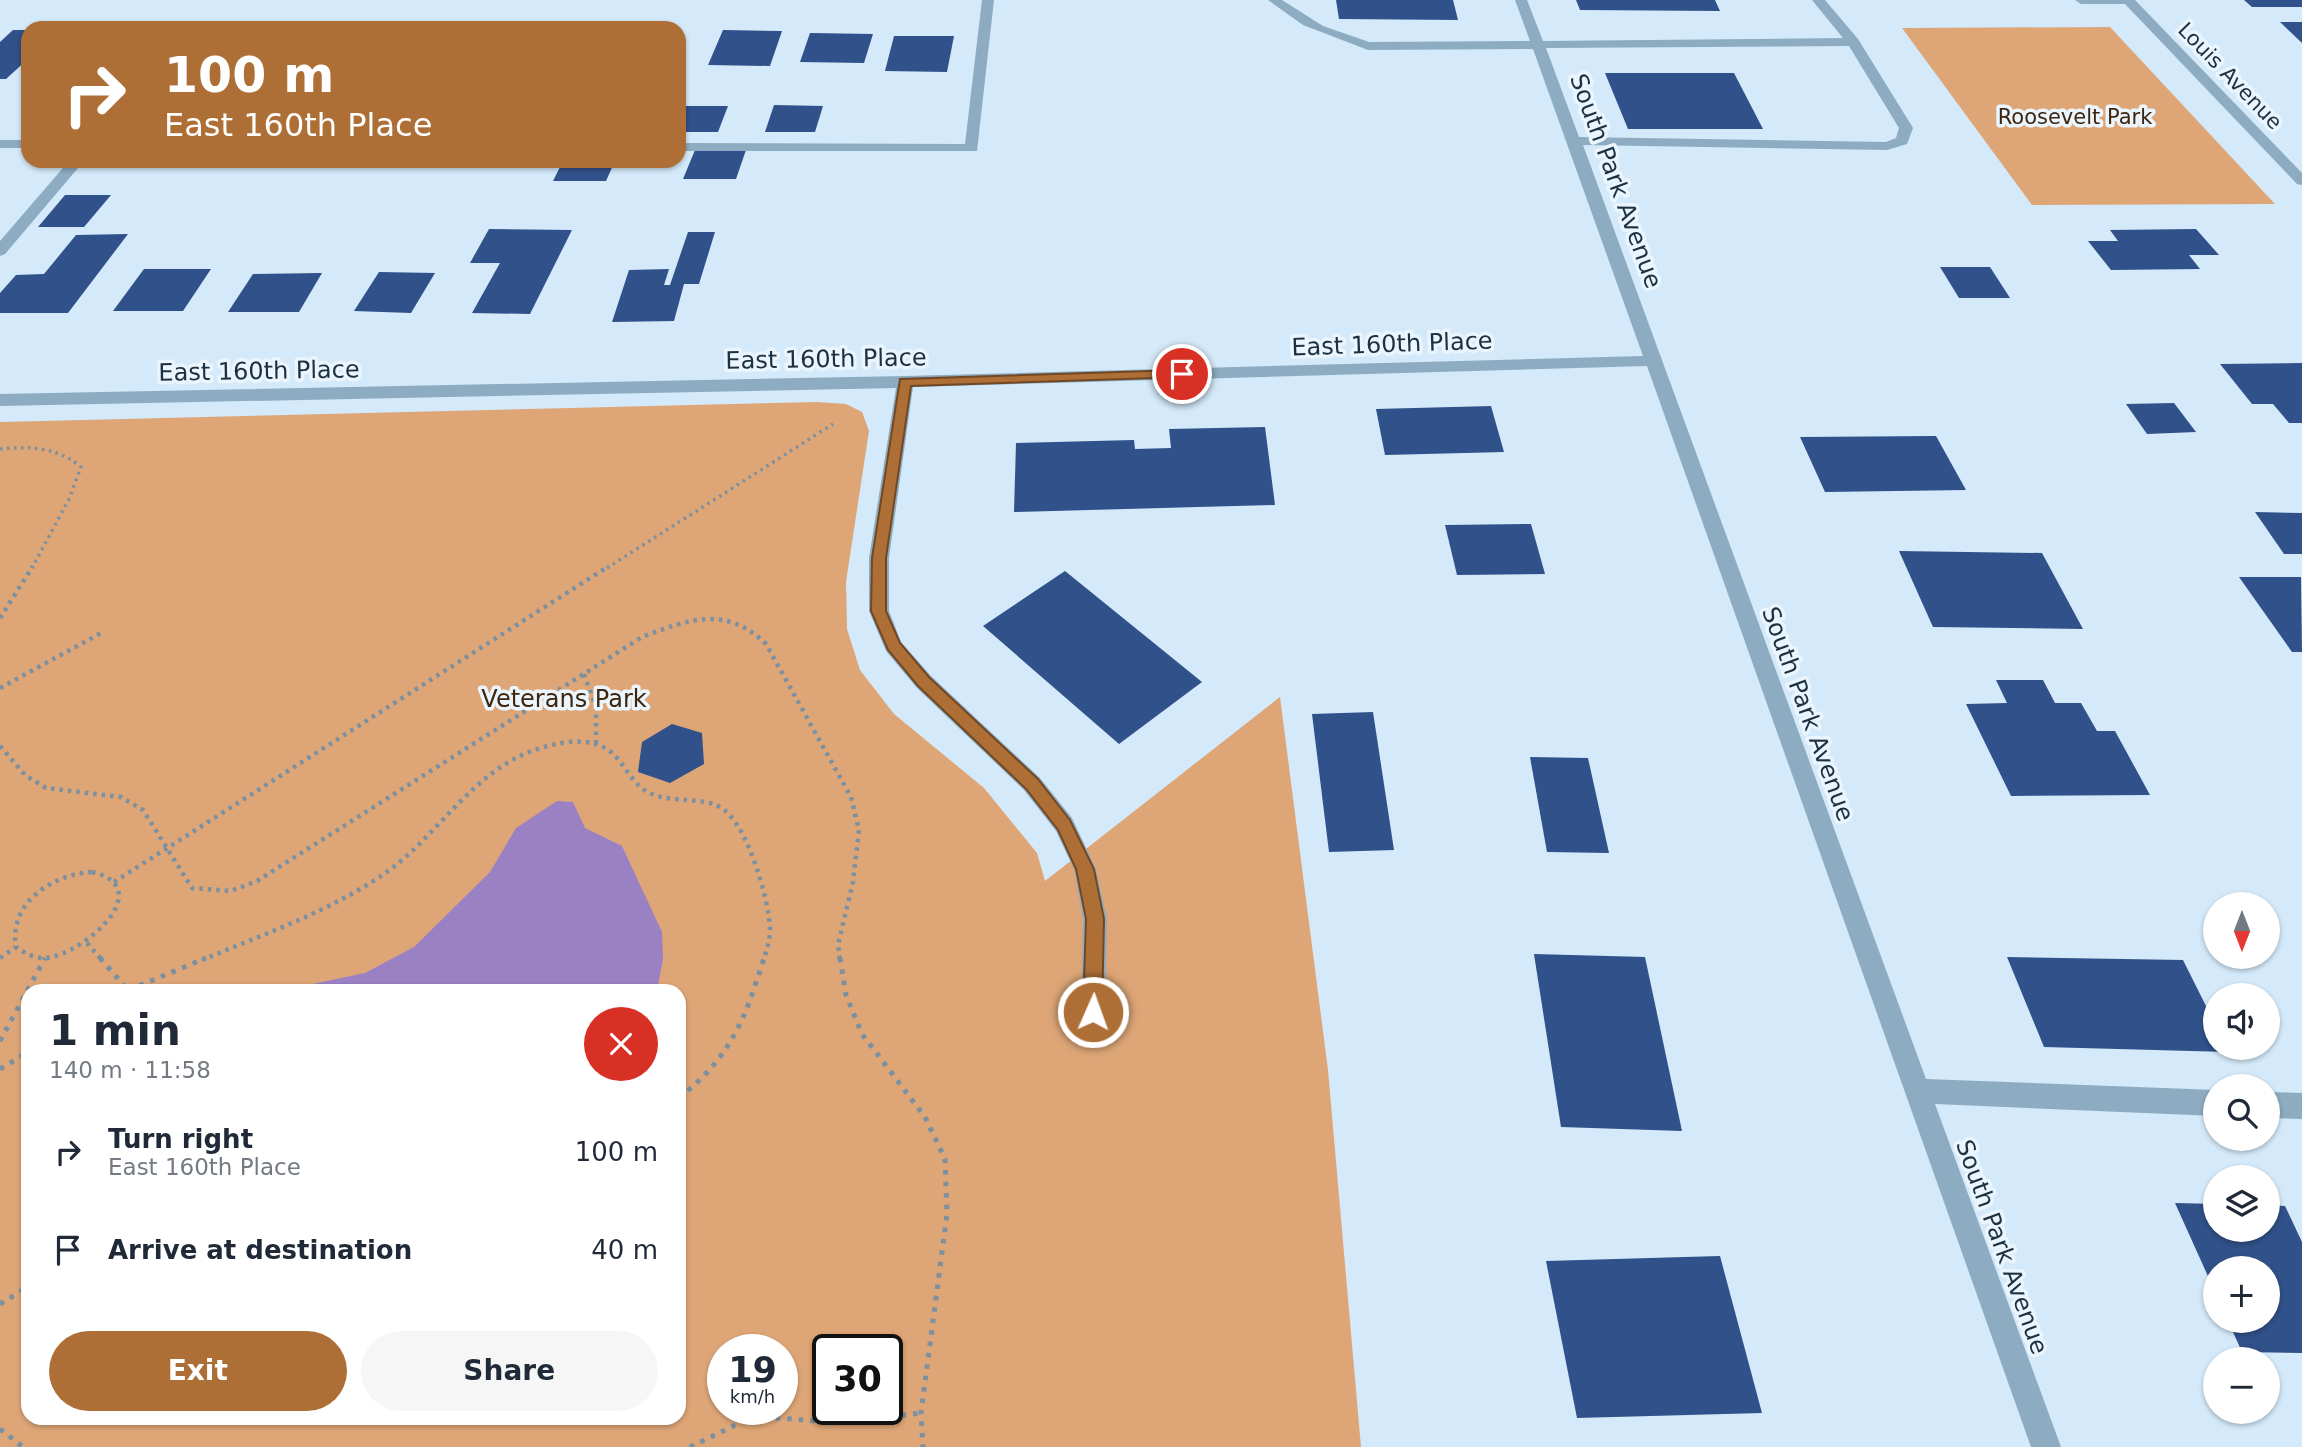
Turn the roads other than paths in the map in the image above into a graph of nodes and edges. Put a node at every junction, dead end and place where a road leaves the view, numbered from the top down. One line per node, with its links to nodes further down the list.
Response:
1 (988, 0): 12 (street)
2 (1274, 0): 7 (street)
3 (1521, 0): 7 (street, South Park Avenue)
4 (1818, 0): 8 (street)
5 (2081, 0): 6 (street)
6 (2128, 0): 14 (street, Louis Avenue)
7 (1537, 43): 8 (street); 9 (street, South Park Avenue)
8 (1853, 43): 9 (street)
9 (1574, 141): 16 (street, South Park Avenue)
10 (0, 144): 11 (street)
11 (21, 144)
12 (686, 147)
13 (71, 168): 15 (street)
14 (2302, 181)
15 (0, 251)
16 (1652, 361): 17 (street, East 160th Place); 20 (street, South Park Avenue)
17 (905, 382): 18 (street, East 160th Place); 19 (street)
18 (0, 400)
19 (1093, 1012)
20 (1917, 1091): 21 (street); 24 (street, South Park Avenue)
21 (2203, 1102)
22 (2280, 1105): 23 (street)
23 (2302, 1106)
24 (2046, 1447)

